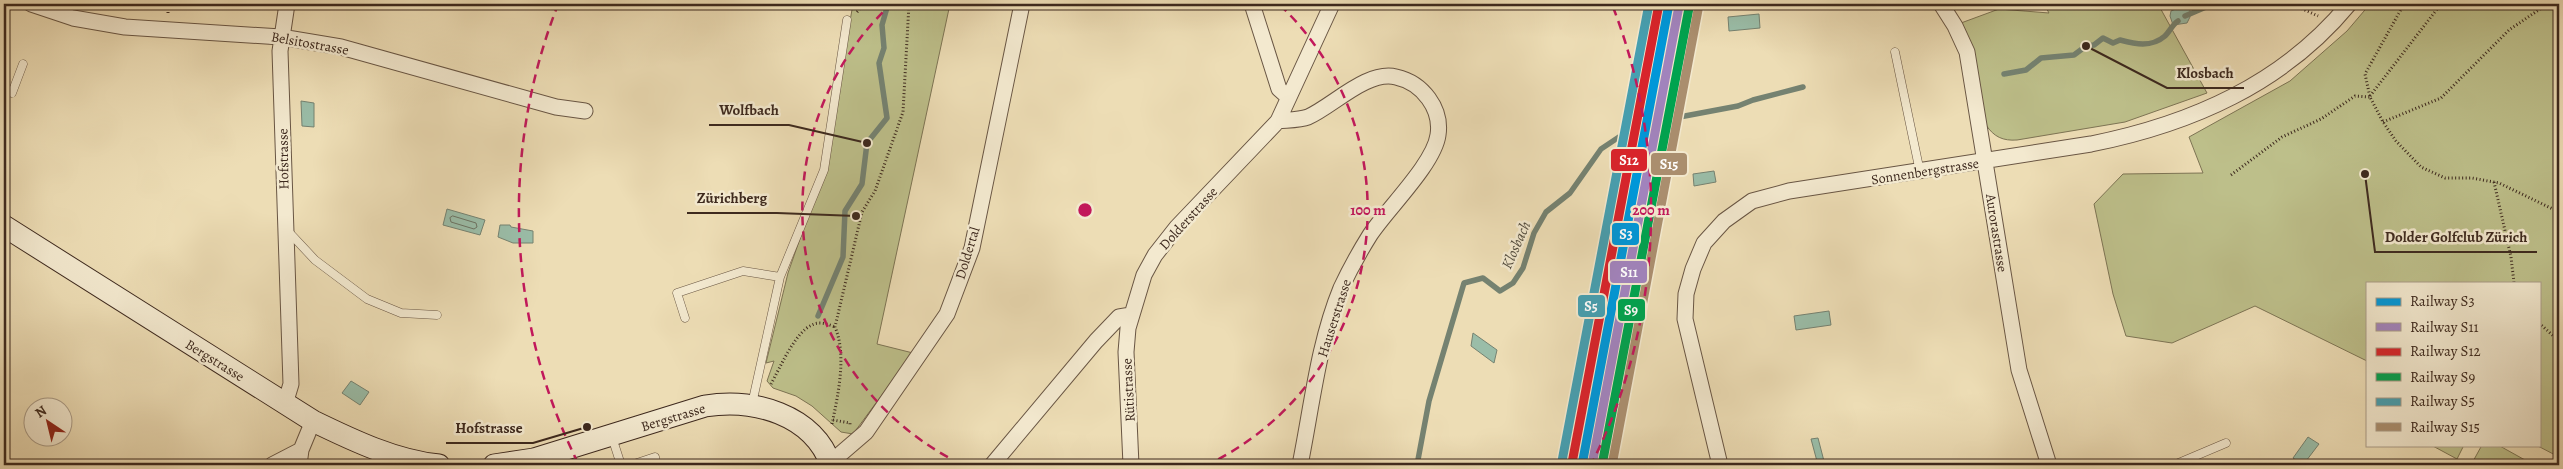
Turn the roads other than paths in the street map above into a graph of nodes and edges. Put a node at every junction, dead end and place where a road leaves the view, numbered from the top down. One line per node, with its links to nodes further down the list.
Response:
1 (31, 4): 9 (street, Belsitostrasse)
2 (287, 4): 9 (street, Hofstrasse)
3 (1022, 4): 30 (street, Doldertal)
4 (1252, 4): 13 (street)
5 (1332, 4): 13 (street, Dolderstrasse)
6 (1942, 4): 16 (street, Aurorastrasse)
7 (2349, 4): 16 (street, Sonnenbergstrasse)
8 (847, 20): 20 (lane)
9 (281, 36): 14 (street, Belsitostrasse); 19 (street, Hofstrasse)
10 (1895, 52): 17 (lane)
11 (23, 64): 12 (lane)
12 (4, 90)
13 (1288, 97): 15 (street, Dolderstrasse)
14 (585, 111)
15 (1278, 121): 22 (street, Dolderstrasse); 40 (street, Hauserstrasse)
16 (1986, 161): 17 (street, Sonnenbergstrasse); 42 (street, Aurorastrasse)
17 (1920, 172): 41 (street, Sonnenbergstrasse)
18 (4, 226): 24 (main road, Bergstrasse)
19 (284, 227): 21 (lane); 24 (street, Hofstrasse)
20 (780, 277): 23 (lane); 25 (lane)
21 (437, 315)
22 (1130, 315): 38 (street); 39 (street, Rütistrasse)
23 (685, 318)
24 (285, 404): 26 (main road, Bergstrasse)
25 (752, 404): 27 (main road, Bergstrasse); 30 (main road, Bergstrasse)
26 (313, 421): 29 (street); 33 (main road, Bergstrasse)
27 (611, 435): 34 (main road, Bergstrasse); 35 (lane)
28 (2226, 443): 43 (lane)
29 (301, 450): 31 (street); 32 (street)
30 (830, 464)
31 (272, 465)
32 (299, 465)
33 (439, 465)
34 (494, 465)
35 (621, 465)
36 (631, 465): 37 (lane)
37 (657, 465)
38 (992, 465)
39 (1131, 465)
40 (1300, 465)
41 (1720, 465)
42 (2049, 465)
43 (2174, 465)

